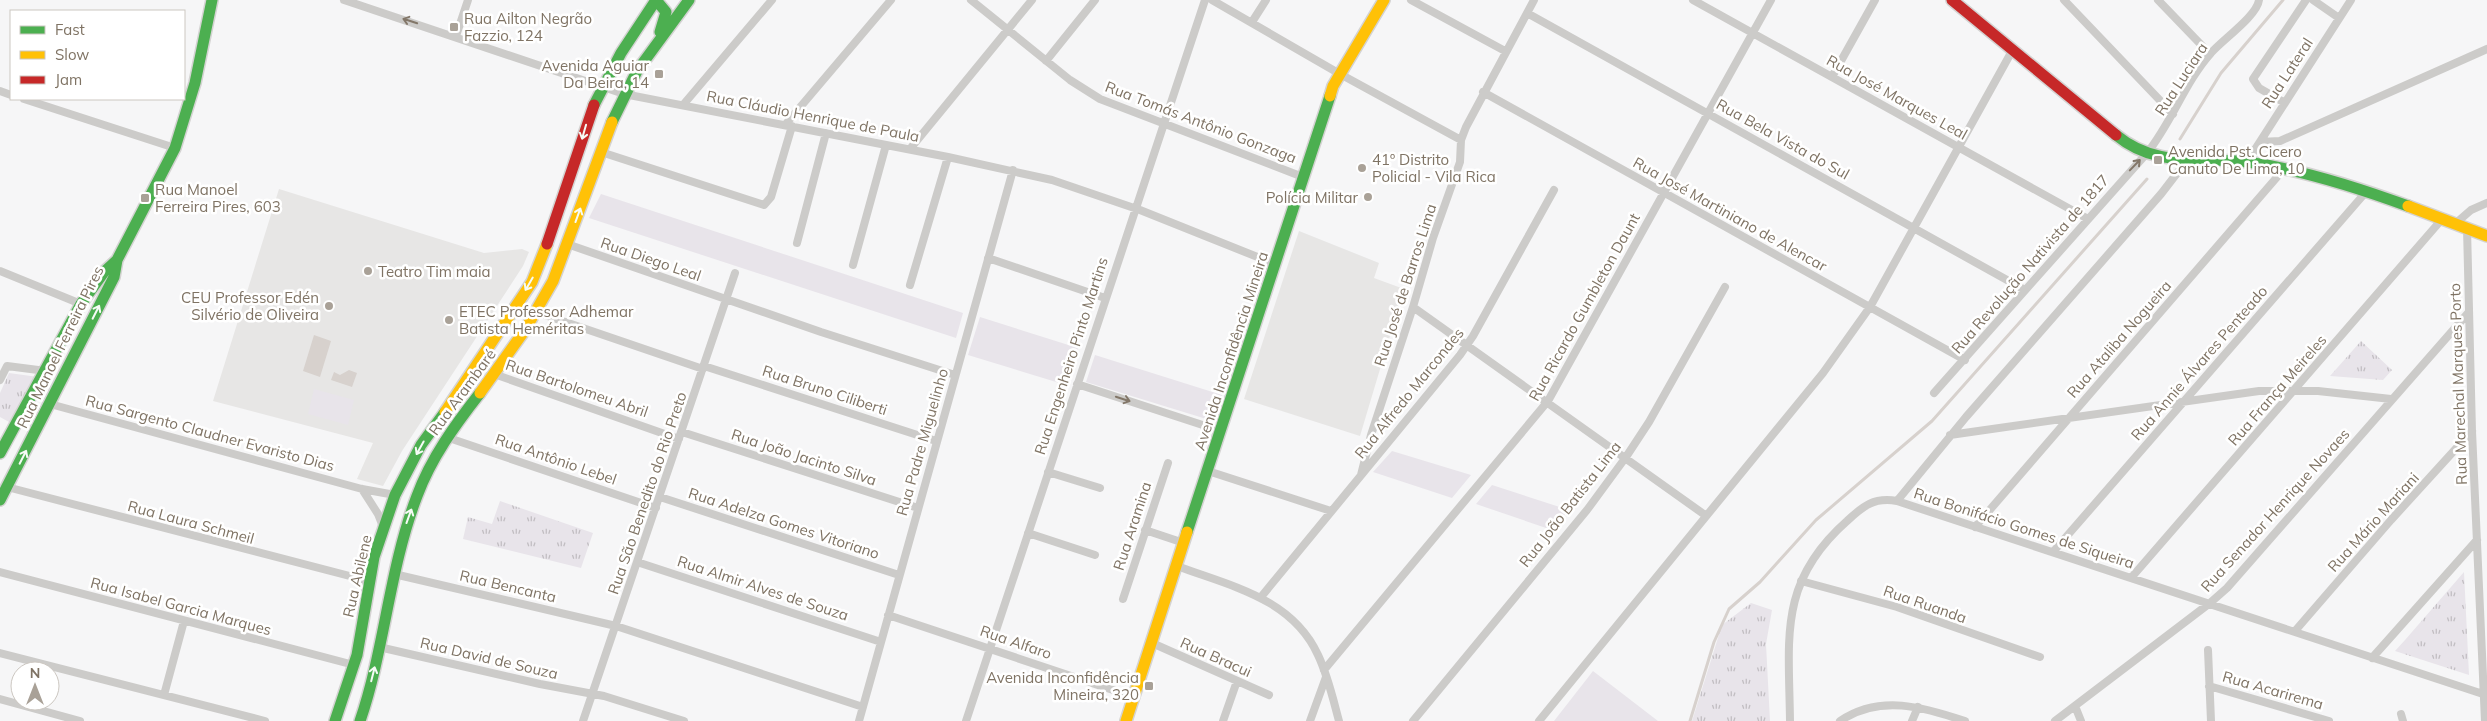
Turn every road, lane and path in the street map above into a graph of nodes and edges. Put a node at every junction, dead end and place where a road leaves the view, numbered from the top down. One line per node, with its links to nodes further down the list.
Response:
1 (344, 0): 32 (street, Rua Cláudio Henrique de Paula, one-way to 1)
2 (468, 0): 32 (street)
3 (656, 0): 33 (main road); 41 (main road, Rua Arambaré)
4 (689, 0): 33 (main road)
5 (772, 0): 46 (street)
6 (890, 0): 50 (street)
7 (972, 0): 30 (street, Rua Tomás Antônio Gonzaga)
8 (1032, 0): 30 (street)
9 (1095, 0): 38 (street)
10 (1204, 0): 49 (street, Rua Engenheiro Pinto Martins)
11 (1212, 0): 29 (street)
12 (1266, 0): 29 (street)
13 (1384, 0): 39 (main road, Avenida Inconfidência Mineira)
14 (1411, 0): 35 (street)
15 (1534, 0): 27 (street, Rua José de Barros Lima)
16 (1692, 0): 31 (street, Rua José Marques Leal)
17 (1771, 0): 31 (street, Rua Ricardo Gumbleton Daunt)
18 (1875, 0): 40 (street)
19 (2064, 0): 48 (street)
20 (2158, 0): 37 (street)
21 (2259, 0): 37 (street, Rua Luciara)
22 (2306, 0): 45 (street)
23 (2313, 0): 28 (street)
24 (2351, 0): 28 (street, Rua Lateral)
25 (209, 1): 56 (main road, Rua Manoel Ferreira Pires)
26 (1958, 2): 36 (main road)
27 (1527, 13): 35 (street, Rua José de Barros Lima); 47 (street, Rua Bela Vista do Sul)
28 (2339, 18): 45 (street, Rua Lateral)
29 (1252, 22): 39 (street)
30 (1008, 30): 38 (street, Rua Tomás Antônio Gonzaga); 57 (street)
31 (1752, 34): 40 (street, Rua José Marques Leal); 47 (street, Rua Ricardo Gumbleton Daunt)
32 (456, 36): 41 (street, Rua Cláudio Henrique de Paula)
33 (660, 38): 43 (main road, Rua Arambaré)
34 (2487, 49): 53 (street)
35 (1505, 51): 42 (street, Rua José de Barros Lima)
36 (2012, 51): 55 (street); 59 (main road)
37 (2210, 54): 48 (street, Rua Luciara)
38 (1046, 61): 49 (street, Rua Tomás Antônio Gonzaga)
39 (1340, 74): 52 (street); 65 (main road, Avenida Inconfidência Mineira)
40 (1832, 77): 55 (street, Rua José Marques Leal)
41 (602, 86): 43 (street, Rua Cláudio Henrique de Paula); 94 (main road, Rua Arambaré, one-way to 94)
42 (1483, 92): 52 (street, Rua José de Barros Lima); 68 (street, Rua José Martiniano de Alencar)
43 (624, 94): 46 (street, Rua Cláudio Henrique de Paula); 58 (main road, Rua Arambaré)
44 (27, 100): 56 (street)
45 (2285, 103): 53 (street, Rua Lateral)
46 (683, 105): 50 (street, Rua Cláudio Henrique de Paula)
47 (1708, 114): 68 (street, Rua Ricardo Gumbleton Daunt); 74 (street, Rua Bela Vista do Sul)
48 (2173, 114): 59 (street, Rua Luciara)
49 (1163, 123): 65 (street, Rua Tomás Antônio Gonzaga); 70 (street, Rua Engenheiro Pinto Martins)
50 (789, 126): 51 (street, Rua Cláudio Henrique de Paula); 58 (street)
51 (826, 133): 54 (street, Rua Cláudio Henrique de Paula); 77 (street)
52 (1461, 140): 90 (street, Rua José de Barros Lima)
53 (2260, 142): 62 (street, Rua Lateral)
54 (886, 145): 57 (street, Rua Cláudio Henrique de Paula); 81 (street)
55 (1958, 147): 72 (street, Rua José Marques Leal); 74 (street)
56 (175, 148): 79 (main road, Rua Manoel Ferreira Pires)
57 (910, 149): 60 (street, Rua Cláudio Henrique de Paula)
58 (600, 152): 76 (main road, Rua Arambaré, one-way to 58)
59 (2147, 153): 61 (main road); 72 (street, Rua Revolução Nativista de 1817, one-way to 59)
60 (948, 157): 63 (street, Rua Cláudio Henrique de Paula); 84 (street)
61 (2188, 159): 62 (main road); 117 (street, Rua Bonifácio Gomes de Siqueira)
62 (2247, 162): 64 (main road)
63 (1013, 170): 70 (street, Rua Cláudio Henrique de Paula); 78 (street, Rua Padre Miguelinho)
64 (2284, 170): 67 (main road); 113 (street, Rua Ataliba Nogueira)
65 (1303, 177): 80 (main road, Avenida Inconfidência Mineira)
66 (1554, 190): 95 (street, Rua Alfredo Marcondes)
67 (2366, 192): 71 (main road); 110 (street, Rua Annie Álvares Penteado)
68 (1664, 193): 91 (street, Rua José Martiniano de Alencar); 111 (street, Rua Ricardo Gumbleton Daunt)
69 (2487, 203): 73 (street)
70 (1134, 208): 80 (street, Rua Cláudio Henrique de Paula); 87 (street, Rua Engenheiro Pinto Martins)
71 (2443, 218): 73 (main road); 107 (street, Rua França Meireles)
72 (2088, 219): 86 (street, Rua Revolução Nativista de 1817)
73 (2461, 225): 75 (main road); 93 (street, Rua Marechal Marques Porto)
74 (1914, 228): 86 (street, Rua Bela Vista do Sul); 91 (street)
75 (2487, 236)
76 (568, 244): 88 (street, Rua Diego Leal); 92 (main road, Rua Arambaré)
77 (797, 244)
78 (988, 258): 87 (street); 103 (street, Rua Padre Miguelinho)
79 (117, 260): 89 (main road, Rua Manoel Ferreira Pires); 100 (main road, Rua Manoel Ferreira Pires, one-way to 79)
80 (1275, 264): 114 (main road, Avenida Inconfidência Mineira)
81 (852, 265)
82 (0, 271): 89 (street)
83 (735, 273): 88 (street, Rua São Benedito do Rio Preto)
84 (910, 285)
85 (1725, 287): 121 (street, Rua João Batista Lima)
86 (2026, 290): 98 (street, Rua Revolução Nativista de 1817)
87 (1105, 298): 106 (street, Rua Engenheiro Pinto Martins)
88 (726, 300): 99 (street, Rua São Benedito do Rio Preto); 103 (street, Rua Diego Leal)
89 (82, 304): 97 (main road, Rua Manoel Ferreira Pires)
90 (1413, 308): 95 (street); 125 (street, Rua José de Barros Lima)
91 (1870, 308): 98 (street, Rua José Martiniano de Alencar); 136 (street)
92 (536, 312): 96 (main road, Rua Arambaré); 99 (street, Rua Bruno Ciliberti)
93 (2468, 312): 109 (street, Rua Senador Henrique Novaes); 115 (street, Rua Marechal Marques Porto)
94 (504, 325): 96 (main road); 129 (main road, Rua Arambaré, one-way to 129)
95 (1467, 345): 111 (street); 125 (street, Rua Alfredo Marcondes)
96 (507, 356): 102 (main road, Rua Arambaré)
97 (52, 360): 100 (main road); 101 (main road, Rua Manoel Ferreira Pires)
98 (1965, 360): 108 (street, Rua Revolução Nativista de 1817)
99 (704, 367): 116 (street, Rua São Benedito do Rio Preto); 119 (street, Rua Bruno Ciliberti)
100 (68, 368): 105 (main road, Rua Manoel Ferreira Pires)
101 (46, 371): 104 (street); 105 (main road); 120 (main road, Rua Manoel Ferreira Pires)
102 (494, 374): 116 (street, Rua Bartolomeu Abril); 118 (main road, Rua Arambaré)
103 (955, 375): 119 (street, Rua Padre Miguelinho)
104 (0, 380)
105 (63, 380): 112 (main road, Rua Manoel Ferreira Pires)
106 (1077, 384): 114 (street, one-way to 114); 124 (street, Rua Engenheiro Pinto Martins)
107 (2295, 390): 109 (street); 110 (street); 150 (street, Rua França Meireles)
108 (1934, 393)
109 (2391, 399): 155 (street, Rua Senador Henrique Novaes)
110 (2185, 400): 113 (street); 143 (street, Rua Annie Álvares Penteado)
111 (1548, 401): 121 (street); 169 (street, Rua Ricardo Gumbleton Daunt)
112 (50, 404): 126 (main road, Rua Manoel Ferreira Pires, one-way to 112); 128 (street, Rua Sargento Claudner Evaristo Dias)
113 (2068, 419): 117 (street); 137 (street, Rua Ataliba Nogueira)
114 (1221, 431): 123 (main road, Avenida Inconfidência Mineira)
115 (2472, 432): 141 (street, Rua Marechal Marques Porto); 159 (street, Rua Mário Mariani)
116 (681, 435): 130 (street, Rua São Benedito do Rio Preto); 134 (street, Rua João Jacinto Silva)
117 (1950, 435): 132 (street, Rua Bonifácio Gomes de Siqueira)
118 (446, 437): 133 (street, Rua Antônio Lebel); 148 (main road, Rua Arambaré, one-way to 118)
119 (936, 441): 134 (street, Rua Padre Miguelinho)
120 (1, 448)
121 (1626, 458): 136 (street); 193 (street, Rua João Batista Lima)
122 (1168, 462): 139 (street, Rua Aramina)
123 (1208, 471): 135 (street); 142 (main road, Avenida Inconfidência Mineira)
124 (1048, 472): 127 (street); 140 (street, Rua Engenheiro Pinto Martins)
125 (1362, 475): 135 (street, Rua Alfredo Marcondes)
126 (7, 487): 131 (main road, Rua Manoel Ferreira Pires); 152 (street, Rua Laura Schmeil)
127 (1100, 488)
128 (362, 489): 129 (street, Rua Sargento Claudner Evaristo Dias); 138 (street)
129 (395, 495): 138 (main road, Rua Abilene)
130 (660, 497): 133 (street, Rua São Benedito do Rio Preto); 149 (street, Rua Adelza Gomes Vitoriano)
131 (0, 500)
132 (1897, 500): 137 (street, Rua Bonifácio Gomes de Siqueira); 151 (street)
133 (656, 508): 145 (street, Rua São Benedito do Rio Preto)
134 (918, 508): 149 (street, Rua Padre Miguelinho)
135 (1331, 511): 153 (street, Rua Alfredo Marcondes)
136 (1705, 515): 194 (street)
137 (1976, 526): 143 (street, Rua Bonifácio Gomes de Siqueira)
138 (384, 529): 152 (main road, Rua Abilene)
139 (1145, 530): 142 (street); 154 (street, Rua Aramina)
140 (1028, 533): 144 (street); 163 (street, Rua Engenheiro Pinto Martins)
141 (2477, 540): 167 (street); 173 (street, Rua Marechal Marques Porto)
142 (1184, 543): 146 (main road, Avenida Inconfidência Mineira)
143 (2053, 552): 150 (street, Rua Bonifácio Gomes de Siqueira)
144 (1095, 556)
145 (637, 562): 158 (street, Rua São Benedito do Rio Preto); 160 (street, Rua Almir Alves de Souza)
146 (1177, 566): 153 (street); 161 (main road, Avenida Inconfidência Mineira)
147 (0, 572): 157 (street, Rua Isabel Garcia Marques)
148 (394, 574): 158 (street, Rua Bencanta); 162 (main road, Rua Arambaré)
149 (899, 575): 156 (street, Rua Padre Miguelinho)
150 (2131, 578): 155 (street, Rua Bonifácio Gomes de Siqueira)
151 (1801, 581): 166 (street, Rua Ruanda); 195 (street)
152 (368, 582): 168 (main road, Rua Abilene)
153 (1261, 597): 169 (street)
154 (1122, 599)
155 (2210, 603): 159 (street, Rua Bonifácio Gomes de Siqueira); 178 (street, Rua Senador Henrique Novaes)
156 (888, 615): 160 (street, Rua Padre Miguelinho); 163 (street, Rua Alfaro)
157 (184, 621): 168 (street, Rua Isabel Garcia Marques); 174 (street)
158 (616, 626): 172 (street, Rua São Benedito do Rio Preto); 179 (street, Rua Bencanta)
159 (2295, 631): 167 (street, Rua Bonifácio Gomes de Siqueira)
160 (881, 642): 179 (street, Rua Padre Miguelinho)
161 (1152, 643): 170 (street, Rua Bracui); 176 (main road, Avenida Inconfidência Mineira)
162 (379, 647): 172 (street, Rua David de Souza); 184 (main road, Rua Arambaré, one-way to 162)
163 (990, 648): 176 (street, Rua Alfaro); 188 (street, Rua Engenheiro Pinto Martins)
164 (2208, 650): 171 (street)
165 (0, 653): 174 (street)
166 (2040, 657)
167 (2372, 658): 173 (street, Rua Bonifácio Gomes de Siqueira)
168 (354, 665): 183 (main road)
169 (1325, 674): 191 (street, Rua Ricardo Gumbleton Daunt); 192 (street)
170 (1237, 681): 175 (street, Rua Bracui); 190 (street)
171 (2208, 686): 201 (street); 202 (street, Rua Acarirema)
172 (592, 694): 185 (street, Rua São Benedito do Rio Preto); 186 (street, Rua David de Souza)
173 (2484, 694): 203 (street, Rua Marechal Marques Porto)
174 (164, 695): 182 (street)
175 (1269, 695)
176 (1134, 697): 189 (main road, Avenida Inconfidência Mineira)
177 (0, 700): 181 (street)
178 (2075, 706): 199 (street, Rua Senador Henrique Novaes); 200 (street)
179 (863, 707): 187 (street, Rua Padre Miguelinho)
180 (1918, 707): 196 (street); 197 (street); 198 (street)
181 (80, 721)
182 (265, 721)
183 (335, 721)
184 (360, 721)
185 (583, 721)
186 (684, 721)
187 (859, 721)
188 (966, 721)
189 (1126, 721)
190 (1222, 721)
191 (1310, 721)
192 (1339, 721)
193 (1413, 721)
194 (1539, 721)
195 (1790, 721)
196 (1840, 721)
197 (1912, 721)
198 (1965, 721)
199 (2055, 721)
200 (2081, 721)
201 (2211, 721)
202 (2329, 721)
203 (2485, 721)

